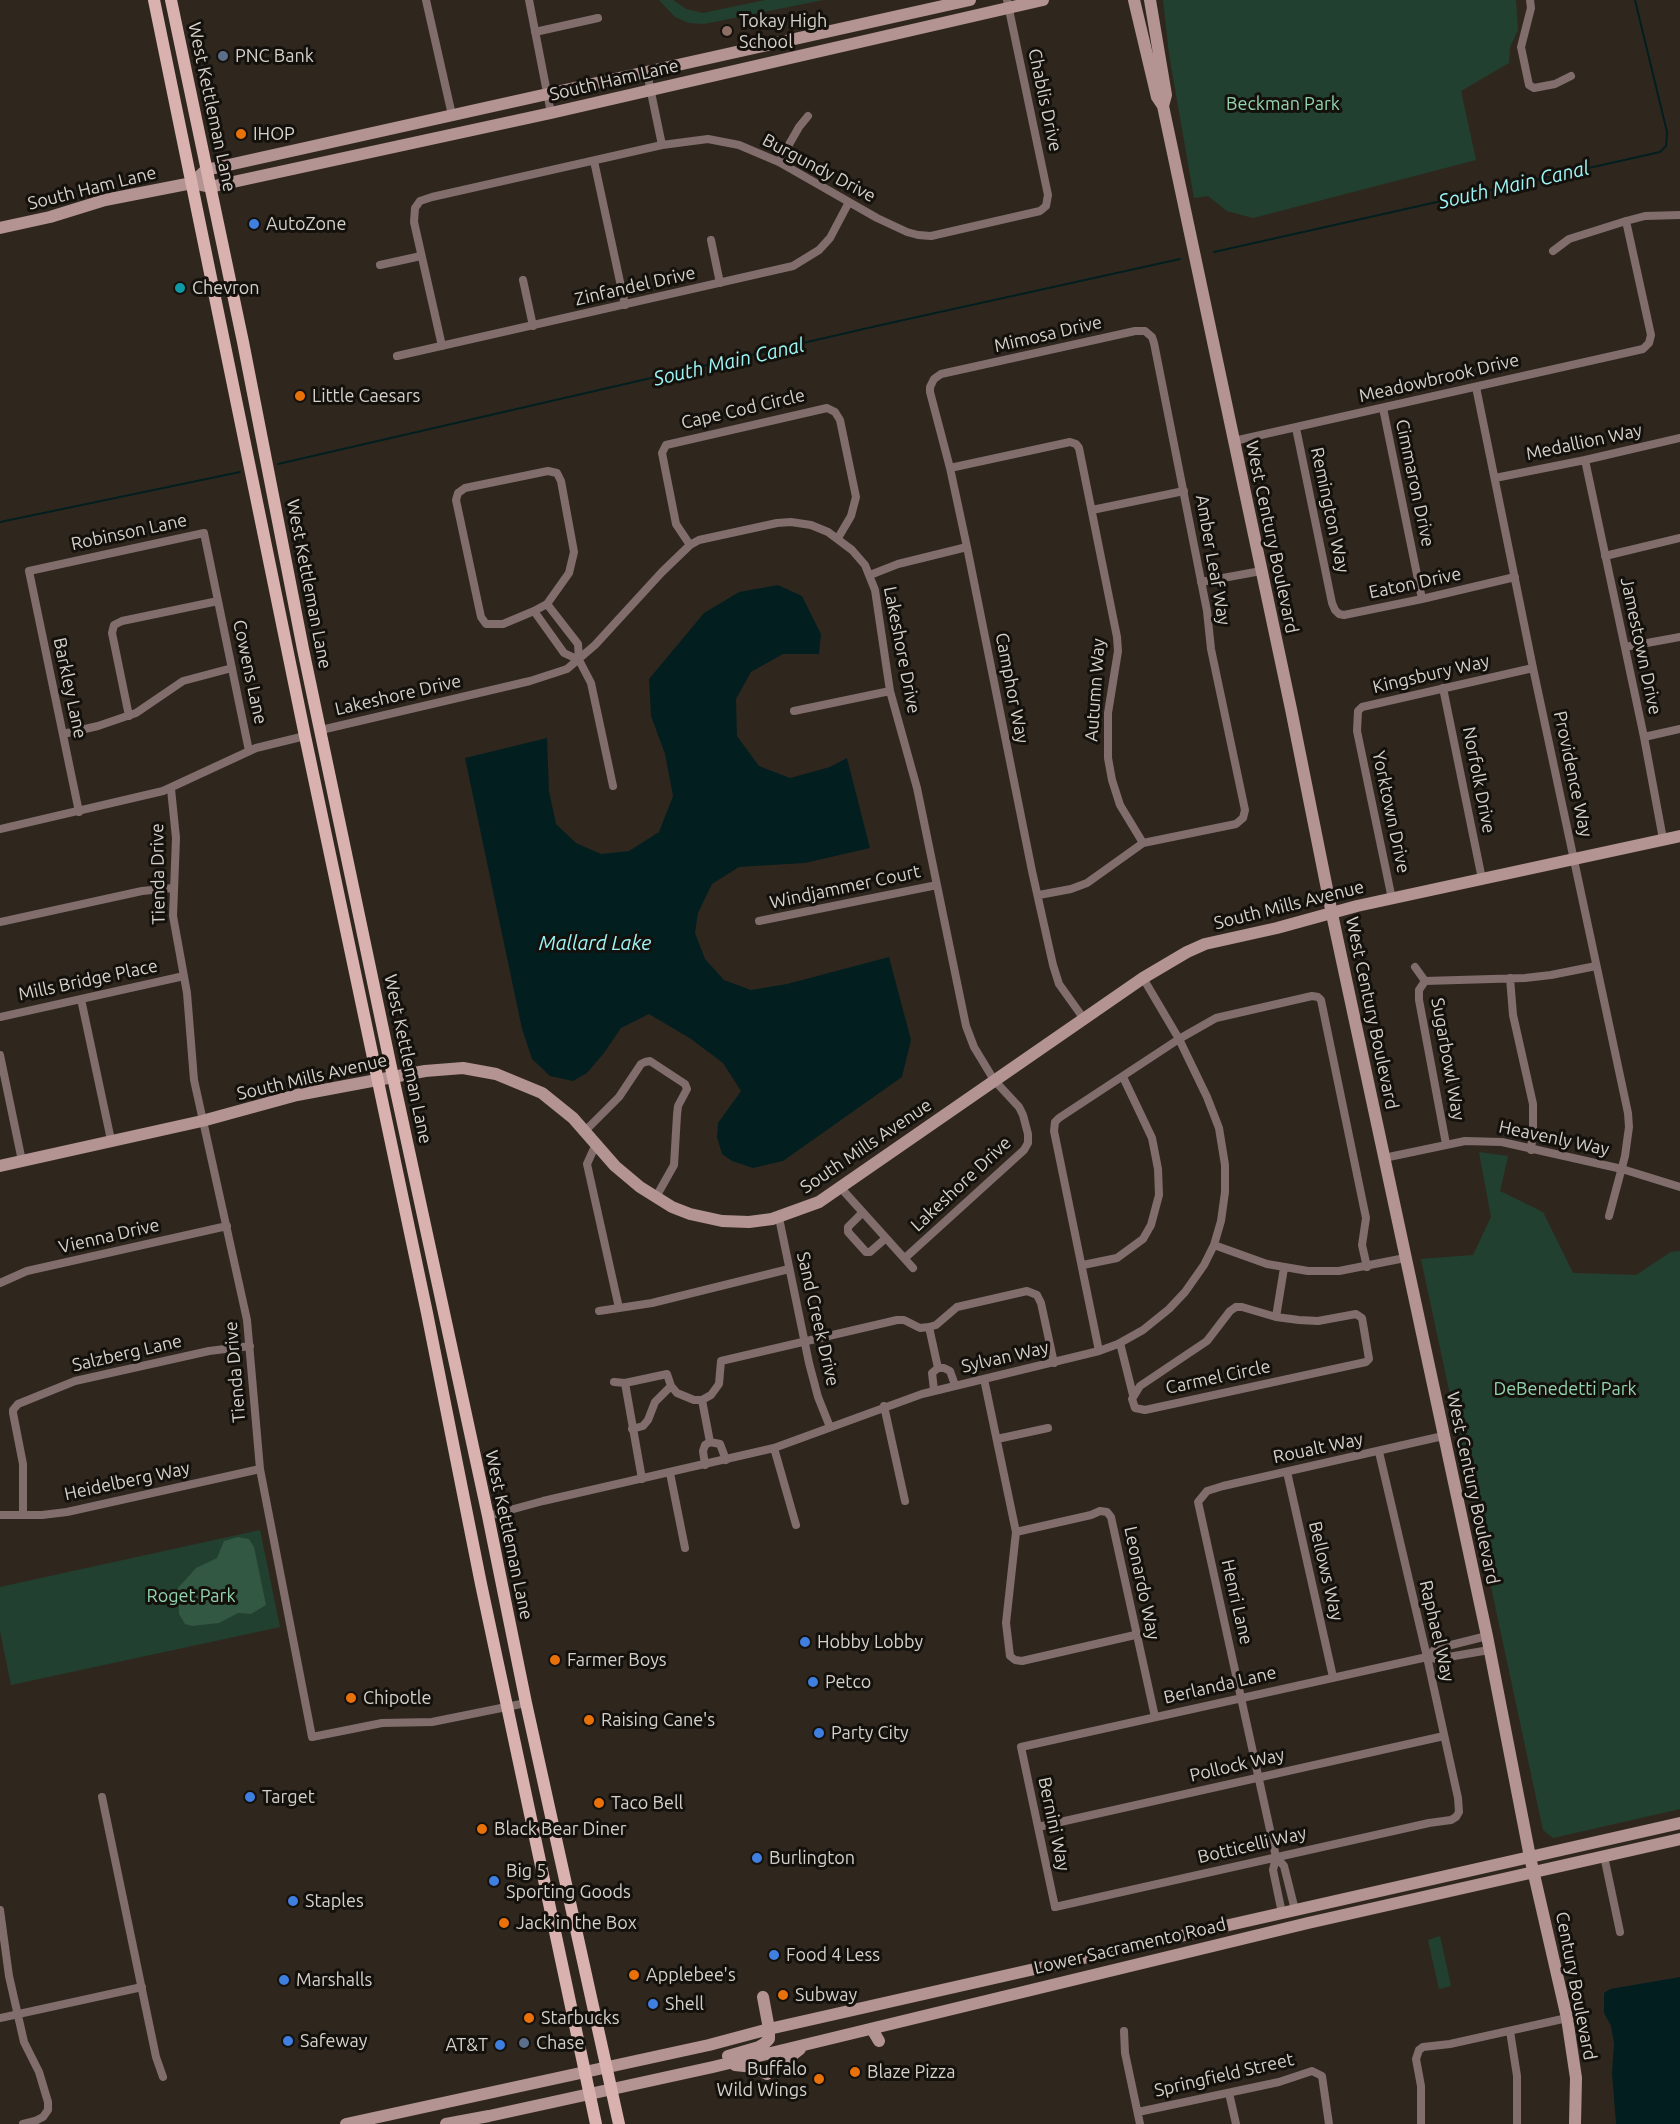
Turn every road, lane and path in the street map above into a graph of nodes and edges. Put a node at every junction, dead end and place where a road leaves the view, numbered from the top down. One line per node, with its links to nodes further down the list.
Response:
1 (154, 0): 25 (main road, West Kettleman Lane)
2 (171, 0): 24 (main road, West Kettleman Lane)
3 (426, 0): 19 (street)
4 (529, 0): 12 (street)
5 (970, 0): 13 (main road, South Ham Lane)
6 (1043, 0): 10 (main road, South Ham Lane)
7 (1134, 0): 17 (main road, West Century Boulevard)
8 (1150, 0): 17 (main road, West Century Boulevard)
9 (1530, 0): 14 (street)
10 (1007, 4): 15 (main road, South Ham Lane); 28 (street, Chablis Drive)
11 (598, 18): 12 (street)
12 (535, 32): 16 (street)
13 (647, 73): 15 (street); 16 (main road, South Ham Lane)
14 (1571, 76)
15 (651, 91): 18 (main road, South Ham Lane); 21 (street)
16 (548, 94): 18 (street); 19 (main road, South Ham Lane)
17 (1163, 106): 48 (main road, West Century Boulevard)
18 (551, 113): 26 (main road, South Ham Lane)
19 (452, 115): 24 (main road, South Ham Lane)
20 (808, 116): 23 (street)
21 (662, 145): 22 (street, Burgundy Drive); 23 (street, Burgundy Drive)
22 (594, 161): 34 (street, Burgundy Drive); 38 (street)
23 (778, 162): 27 (street, Burgundy Drive)
24 (206, 170): 25 (main road); 26 (main road, West Kettleman Lane)
25 (192, 183): 26 (main road, South Ham Lane); 31 (main road, South Ham Lane); 69 (main road, West Kettleman Lane)
26 (210, 187): 80 (main road, West Kettleman Lane)
27 (849, 202): 28 (street, Burgundy Drive); 37 (street, Zinfandel Drive)
28 (1046, 206)
29 (1680, 214): 30 (street)
30 (1626, 221): 33 (street); 44 (street, Meadowbrook Drive)
31 (0, 228)
32 (711, 240): 37 (street)
33 (1553, 251)
34 (421, 256): 35 (street); 41 (street)
35 (380, 265)
36 (524, 280): 39 (street)
37 (720, 283): 38 (street, Zinfandel Drive)
38 (625, 305): 39 (street, Zinfandel Drive)
39 (533, 326): 41 (street, Zinfandel Drive)
40 (1148, 332): 43 (street, Mimosa Drive); 52 (street, Amber Leaf Way)
41 (442, 346): 42 (street, Zinfandel Drive)
42 (397, 356)
43 (955, 371): 50 (street, Camphor Way)
44 (1476, 387): 45 (street, Meadowbrook Drive); 51 (street, Providence Way)
45 (1383, 408): 46 (street, Meadowbrook Drive); 64 (street, Cimmaron Drive)
46 (1296, 428): 48 (street, Meadowbrook Drive); 65 (street, Remington Way)
47 (1680, 438): 49 (street, Medallion Way)
48 (1234, 441): 60 (main road, West Century Boulevard)
49 (1585, 460): 51 (street, Medallion Way); 58 (street, Jamestown Drive)
50 (950, 468): 53 (street, Autumn Way); 57 (street, Camphor Way)
51 (1495, 478): 62 (street, Providence Way)
52 (1184, 491): 53 (street); 63 (street, Amber Leaf Way)
53 (1092, 510): 93 (street, Autumn Way)
54 (838, 538): 56 (street, Lakeshore Drive); 56 (street, Cape Cod Circle); 61 (street, Lakeshore Drive)
55 (1680, 538): 58 (street)
56 (690, 545): 72 (street, Lakeshore Drive)
57 (967, 547): 61 (street); 98 (street, Camphor Way)
58 (1605, 556): 71 (street, Jamestown Drive)
59 (29, 571): 66 (street, Robinson Lane); 82 (street, Barkley Lane)
60 (1261, 571): 63 (street); 100 (main road, West Century Boulevard)
61 (870, 575): 76 (street, Lakeshore Drive)
62 (1515, 577): 64 (street, Eaton Drive); 74 (street, Providence Way)
63 (1201, 582): 93 (street, Amber Leaf Way)
64 (1422, 599): 65 (street, Eaton Drive)
65 (1331, 600)
66 (218, 601): 73 (street, Cowens Lane); 78 (street)
67 (547, 604): 68 (street); 68 (street); 72 (street)
68 (534, 611): 72 (street)
69 (284, 635): 80 (main road); 83 (main road, West Kettleman Lane)
70 (1680, 636): 71 (street)
71 (1625, 647): 84 (street, Jamestown Drive)
72 (579, 660): 80 (street, Lakeshore Drive); 86 (street)
73 (231, 668): 78 (street); 85 (street, Cowens Lane)
74 (1533, 668): 75 (street, Kingsbury Way); 94 (street, Providence Way)
75 (1443, 688): 81 (street, Kingsbury Way); 95 (street, Norfolk Drive)
76 (890, 691): 77 (street); 96 (street, Lakeshore Drive)
77 (794, 711)
78 (129, 716): 82 (street)
79 (1680, 729): 84 (street)
80 (321, 730): 90 (main road, West Kettleman Lane)
81 (1358, 731): 99 (street, Yorktown Drive)
82 (63, 734): 88 (street, Barkley Lane)
83 (305, 736): 85 (street); 90 (main road); 116 (main road, West Kettleman Lane)
84 (1644, 737): 92 (street, Jamestown Drive)
85 (249, 751): 87 (street)
86 (613, 786)
87 (171, 789): 88 (street); 97 (street, Tienda Drive)
88 (79, 812): 89 (street)
89 (0, 829)
90 (342, 835): 114 (main road, West Kettleman Lane)
91 (1680, 836): 92 (main road, South Mills Avenue)
92 (1664, 839): 94 (main road, South Mills Avenue)
93 (1143, 843): 98 (street)
94 (1574, 860): 95 (main road, South Mills Avenue); 103 (street, Providence Way)
95 (1482, 879): 99 (main road, South Mills Avenue)
96 (937, 885): 101 (street, Windjammer Court); 117 (street, Lakeshore Drive)
97 (173, 888): 102 (street); 105 (street, Tienda Drive)
98 (1039, 895): 111 (street, Camphor Way)
99 (1392, 899): 100 (main road, South Mills Avenue)
100 (1332, 914): 106 (main road, South Mills Avenue); 124 (main road, West Century Boulevard)
101 (759, 921)
102 (0, 922)
103 (1596, 966): 107 (street); 127 (street, Providence Way)
104 (1415, 967): 108 (street)
105 (184, 976): 109 (street, Mills Bridge Place); 118 (street, Tienda Drive)
106 (1143, 978): 111 (main road, South Mills Avenue); 112 (street, Sylvan Way)
107 (1510, 978): 108 (street); 123 (street)
108 (1425, 981): 122 (street, Sugarbowl Way)
109 (81, 999): 110 (street, Mills Bridge Place); 120 (street)
110 (0, 1017)
111 (1084, 1019): 117 (main road, South Mills Avenue)
112 (1179, 1039): 115 (street); 136 (street, Sylvan Way); 140 (street)
113 (0, 1055): 125 (street)
114 (393, 1077): 116 (main road, South Mills Avenue); 119 (main road, South Mills Avenue); 182 (main road, West Kettleman Lane)
115 (1123, 1077): 139 (street); 139 (street)
116 (378, 1080): 118 (main road, South Mills Avenue); 193 (main road, West Kettleman Lane)
117 (994, 1080): 128 (main road, South Mills Avenue); 137 (street, Lakeshore Drive)
118 (202, 1121): 120 (main road, South Mills Avenue); 134 (street, Tienda Drive)
119 (585, 1131): 121 (main road, South Mills Avenue); 130 (street)
120 (111, 1140): 125 (main road, South Mills Avenue)
121 (596, 1144): 130 (main road, South Mills Avenue); 145 (street)
122 (1446, 1144): 123 (street, Heavenly Way); 124 (street, Heavenly Way)
123 (1531, 1150): 127 (street, Heavenly Way)
124 (1384, 1158): 138 (main road, West Century Boulevard)
125 (22, 1161): 126 (main road, South Mills Avenue)
126 (0, 1166)
127 (1622, 1169): 129 (street, Heavenly Way); 132 (street, Providence Way)
128 (840, 1187): 131 (street); 133 (main road, South Mills Avenue)
129 (1680, 1187)
130 (656, 1197): 133 (main road, South Mills Avenue)
131 (862, 1213): 135 (street); 135 (street)
132 (1609, 1216)
133 (779, 1218): 143 (street, Sand Creek Drive)
134 (227, 1226): 144 (street, Vienna Drive); 151 (street, Tienda Drive)
135 (886, 1238): 137 (street)
136 (1214, 1245): 142 (street); 150 (street, Sylvan Way)
137 (905, 1258): 141 (street)
138 (1405, 1258): 140 (street); 167 (main road, West Century Boulevard)
139 (1083, 1265): 152 (street)
140 (1367, 1267): 142 (street)
141 (913, 1268)
142 (1284, 1268): 147 (street)
143 (789, 1269): 145 (street); 149 (street, Sand Creek Drive)
144 (0, 1283)
145 (619, 1308): 146 (street)
146 (600, 1311)
147 (1276, 1317): 161 (street, Carmel Circle); 161 (street, Carmel Circle)
148 (930, 1327): 149 (street); 153 (street); 154 (street)
149 (805, 1342): 162 (street); 164 (street, Sand Creek Drive)
150 (1120, 1343): 152 (street, Sylvan Way); 161 (street)
151 (250, 1346): 174 (street, Tienda Drive); 181 (street, Salzberg Lane)
152 (1099, 1351): 153 (street, Sylvan Way)
153 (1054, 1363): 155 (street, Sylvan Way)
154 (939, 1368): 158 (street); 160 (street)
155 (984, 1379): 158 (street, Sylvan Way); 168 (street)
156 (614, 1382): 157 (street)
157 (625, 1383): 159 (street); 166 (street)
158 (955, 1385): 160 (street, Sylvan Way)
159 (671, 1386): 162 (street); 166 (street)
160 (934, 1390): 163 (street, Sylvan Way)
161 (1133, 1395)
162 (702, 1400): 169 (street)
163 (884, 1406): 164 (street, Sylvan Way); 179 (street)
164 (830, 1427): 170 (street, Sylvan Way)
165 (1048, 1428): 168 (street)
166 (632, 1429): 177 (street)
167 (1443, 1436): 171 (street, Roualt Way); 187 (main road, West Century Boulevard)
168 (997, 1439): 184 (street)
169 (710, 1442): 172 (street); 173 (street)
170 (774, 1448): 172 (street, Sylvan Way); 183 (street)
171 (1379, 1452): 175 (street, Roualt Way); 189 (street, Raphael Way)
172 (726, 1460): 173 (street, Sylvan Way)
173 (705, 1465): 176 (street, Sylvan Way)
174 (260, 1468): 181 (street, Heidelberg Way); 193 (street, Tienda Drive)
175 (1287, 1472): 178 (street, Roualt Way); 190 (street, Bellows Way)
176 (670, 1473): 177 (street, Sylvan Way); 185 (street)
177 (642, 1479): 182 (street, Sylvan Way)
178 (1201, 1496): 191 (street, Henri Lane)
179 (905, 1501)
180 (0, 1515): 181 (street, Heidelberg Way)
181 (23, 1515)
182 (488, 1516): 192 (main road, West Kettleman Lane)
183 (796, 1525)
184 (1016, 1532): 186 (street, Leonardo Way); 186 (street)
185 (685, 1548)
186 (1135, 1635): 194 (street, Leonardo Way)
187 (1487, 1636): 188 (main road, West Century Boulevard); 189 (street, Berlanda Lane)
188 (1489, 1650): 189 (street, Berlanda Lane); 205 (main road, West Century Boulevard)
189 (1427, 1657): 190 (street, Berlanda Lane); 195 (street, Raphael Way)
190 (1333, 1677): 191 (street, Berlanda Lane)
191 (1242, 1697): 194 (street, Berlanda Lane); 197 (street, Henri Lane)
192 (526, 1702): 193 (street, Tienda Drive); 224 (main road, West Kettleman Lane)
193 (507, 1707): 226 (main road, West Kettleman Lane)
194 (1155, 1717): 196 (street, Berlanda Lane)
195 (1444, 1736): 197 (street, Pollock Way); 199 (street, Raphael Way)
196 (1021, 1747): 201 (street, Bernini Way)
197 (1259, 1777): 201 (street, Pollock Way); 204 (street, Henri Lane)
198 (102, 1797): 212 (street)
199 (1456, 1816): 204 (street, Botticelli Way)
200 (1680, 1823): 205 (main road, Lower Sacramento Road)
201 (1038, 1827): 207 (street, Bernini Way)
202 (1680, 1839): 203 (main road, Lower Sacramento Road)
203 (1604, 1856): 206 (main road, Lower Sacramento Road); 211 (street)
204 (1276, 1857): 207 (street, Botticelli Way); 209 (street, Henri Lane); 210 (street, Henri Lane)
205 (1530, 1857): 206 (main road, Century Boulevard); 209 (main road, Lower Sacramento Road)
206 (1534, 1873): 216 (main road, Century Boulevard); 218 (main road, Lower Sacramento Road)
207 (1055, 1907)
208 (0, 1910): 214 (street)
209 (1295, 1910): 210 (main road, Lower Sacramento Road)
210 (1282, 1913): 217 (main road, Lower Sacramento Road)
211 (1620, 1932)
212 (142, 1987): 214 (street); 228 (street)
213 (763, 1997): 217 (main road)
214 (17, 2014): 215 (street); 233 (street)
215 (0, 2018)
216 (1567, 2018): 220 (street); 243 (main road, Century Boulevard)
217 (769, 2029): 223 (main road); 224 (main road, Lower Sacramento Road)
218 (872, 2029): 221 (main road); 222 (main road, Lower Sacramento Road)
219 (1124, 2031): 232 (street)
220 (1510, 2031): 241 (street); 242 (street)
221 (875, 2042)
222 (814, 2043): 223 (main road, Lower Sacramento Road); 225 (main road)
223 (713, 2067): 227 (main road); 229 (main road, Lower Sacramento Road)
224 (607, 2068): 226 (main road, Lower Sacramento Road); 229 (main road, West Kettleman Lane)
225 (782, 2070)
226 (586, 2072): 231 (main road, West Kettleman Lane); 234 (main road, Lower Sacramento Road)
227 (767, 2073)
228 (163, 2077)
229 (612, 2090): 231 (main road, Lower Sacramento Road); 237 (main road, West Kettleman Lane)
230 (1229, 2093): 232 (street, Springfield Street); 239 (street); 240 (street, Springfield Street)
231 (590, 2094): 235 (main road, Lower Sacramento Road); 236 (main road, West Kettleman Lane)
232 (1138, 2112): 238 (street)
233 (23, 2124)
234 (346, 2124)
235 (446, 2124)
236 (596, 2124)
237 (619, 2124)
238 (1140, 2124)
239 (1236, 2124)
240 (1329, 2124)
241 (1421, 2124)
242 (1517, 2124)
243 (1575, 2124)

